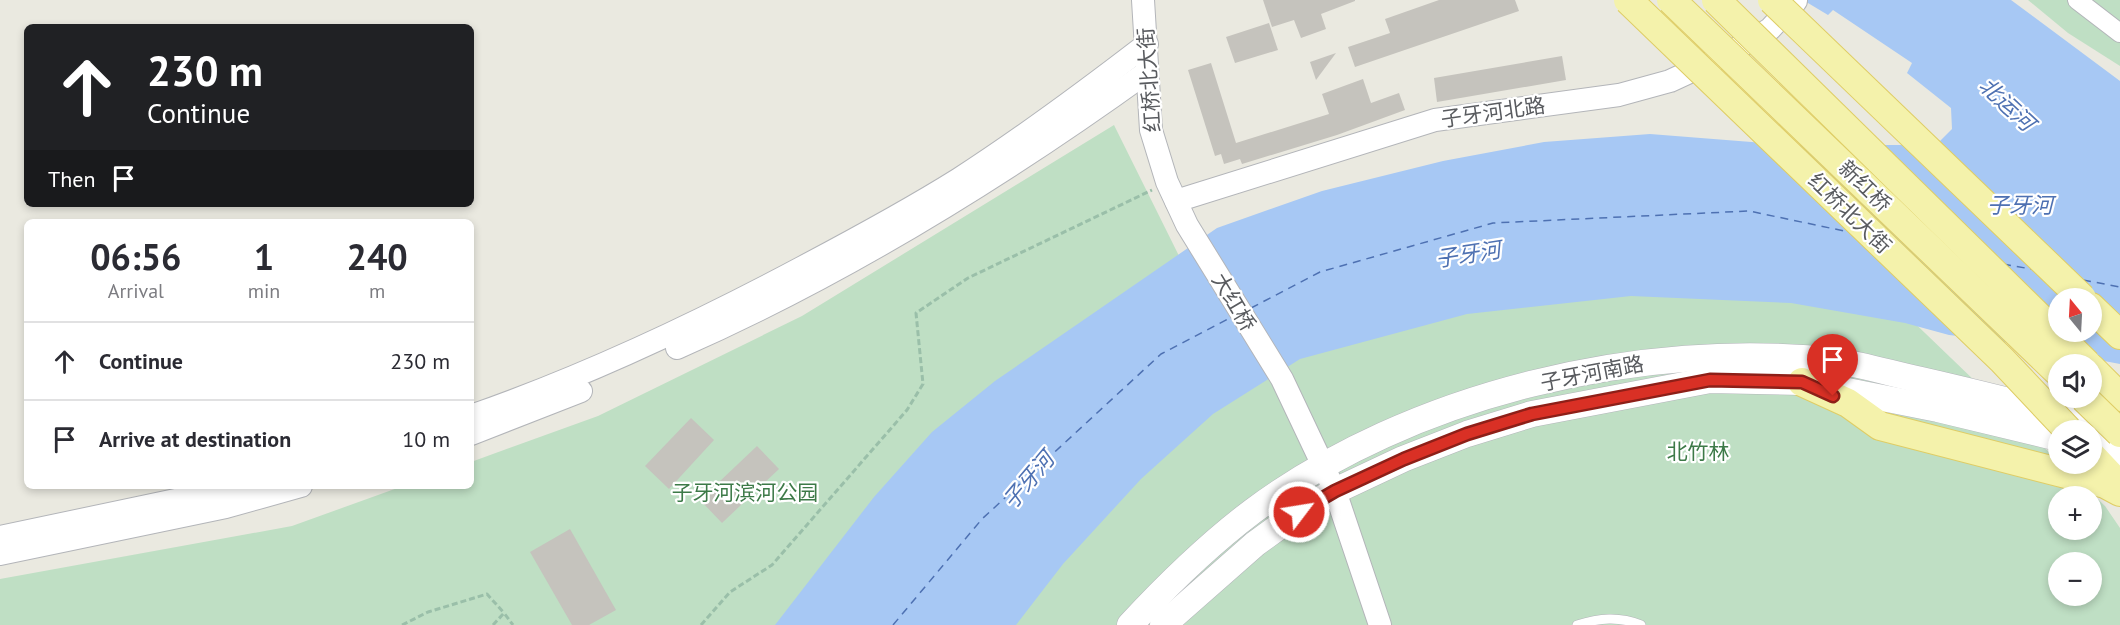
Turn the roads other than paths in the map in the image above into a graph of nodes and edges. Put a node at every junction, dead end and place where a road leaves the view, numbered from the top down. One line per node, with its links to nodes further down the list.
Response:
1 (1143, 0): 9 (street, 红桥北大街)
2 (1628, 0): 23 (main road, 红桥北大街, bridge)
3 (1671, 0): 17 (main road, 新红桥, bridge)
4 (1716, 0): 16 (main road, 新红桥, bridge)
5 (1772, 0): 13 (main road, bridge)
6 (1796, 0): 11 (street, 子牙河北路)
7 (2077, 0): 8 (street)
8 (2120, 33)
9 (1147, 44): 10 (street, 红桥北大街); 22 (street)
10 (1147, 72): 11 (street, 红桥北大街); 25 (street)
11 (1171, 192): 12 (street, 红桥北大街)
12 (1187, 225): 29 (street, 大红桥)
13 (2072, 288)
14 (2102, 318): 15 (main road)
15 (2120, 336)
16 (2077, 354)
17 (2048, 362)
18 (2102, 379): 20 (main road)
19 (1802, 382): 26 (main road, 子牙河南路); 35 (main road, 子牙河南路); 36 (main road)
20 (2120, 397)
21 (2095, 408): 24 (main road, bridge)
22 (474, 415)
23 (2059, 420)
24 (2120, 431): 29 (main road, 子牙河南路)
25 (474, 433)
26 (2048, 436)
27 (2102, 449): 28 (main road)
28 (2120, 453)
29 (1324, 466): 31 (main road, 子牙河南路); 35 (street, 大红桥)
30 (2102, 467): 32 (main road)
31 (1293, 484): 37 (main road); 40 (main road, 子牙河南路)
32 (2120, 486)
33 (228, 489): 38 (street)
34 (290, 489): 39 (street)
35 (1335, 491): 37 (main road, 子牙河南路); 42 (street, 大红桥)
36 (2120, 492)
37 (1307, 507): 41 (main road, 子牙河南路)
38 (0, 537)
39 (0, 554)
40 (1130, 625)
41 (1163, 625)
42 (1380, 625)
43 (1577, 625): 44 (lane)
44 (1641, 625)

